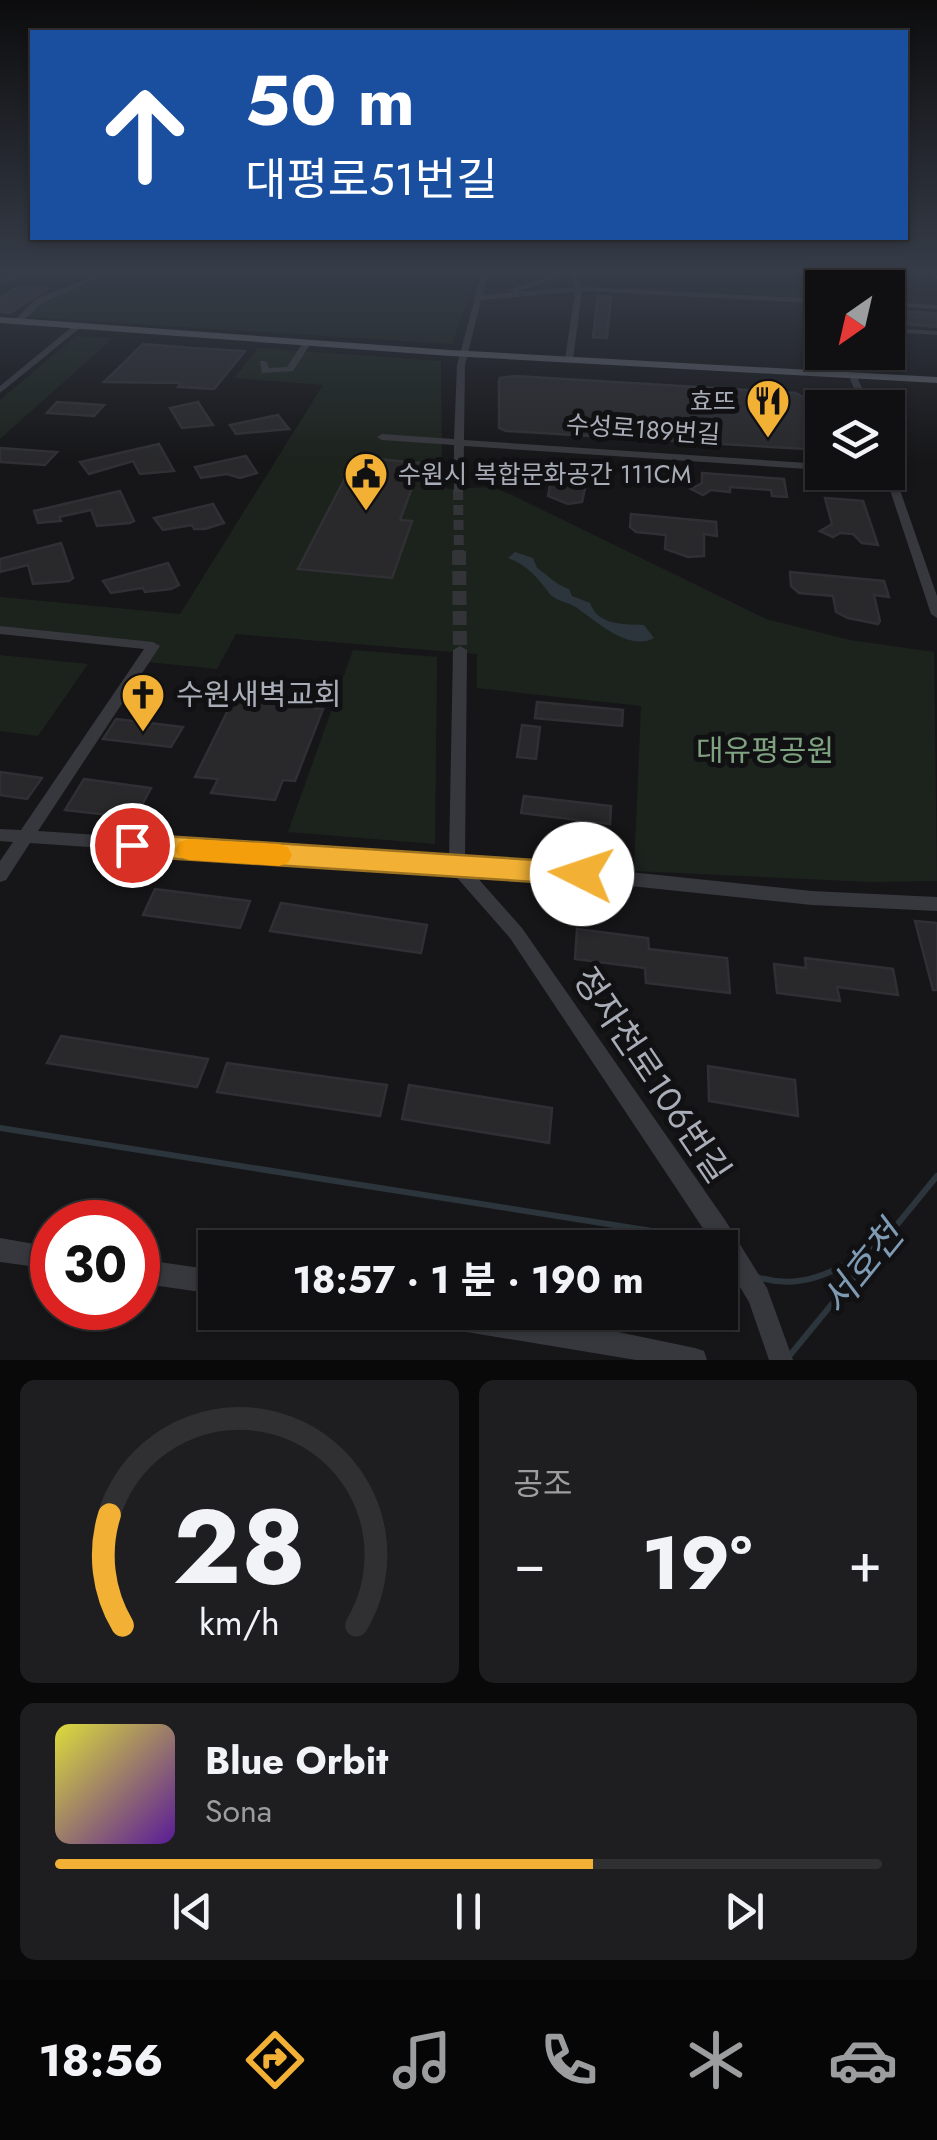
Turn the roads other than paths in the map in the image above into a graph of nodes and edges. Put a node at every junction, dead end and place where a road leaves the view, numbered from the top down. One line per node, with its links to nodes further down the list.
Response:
1 (68, 334): 12 (street)
2 (176, 334): 5 (main road)
3 (467, 334): 6 (street)
4 (573, 334): 7 (street)
5 (308, 343): 6 (main road); 8 (street)
6 (462, 354): 7 (main road); 15 (street)
7 (569, 359): 9 (main road)
8 (264, 364)
9 (826, 373): 10 (main road); 11 (main road)
10 (854, 379): 11 (main road); 13 (street)
11 (937, 380)
12 (0, 390)
13 (859, 390)
14 (382, 436): 15 (street, 수성로189번길)
15 (461, 442): 16 (street, 수성로189번길); 17 (street)
16 (805, 466)
17 (458, 490)
18 (895, 490): 19 (street)
19 (937, 614)
20 (0, 630): 23 (street)
21 (460, 650): 24 (street)
22 (0, 835): 23 (street)
23 (26, 835): 24 (street); 25 (street)
24 (457, 866): 26 (street); 33 (street, 정자천로106번길)
25 (0, 875)
26 (937, 904)
27 (0, 1250): 28 (street)
28 (30, 1255)
29 (160, 1274): 30 (street)
30 (198, 1280)
31 (533, 1330): 32 (street)
32 (695, 1360)
33 (781, 1360)

